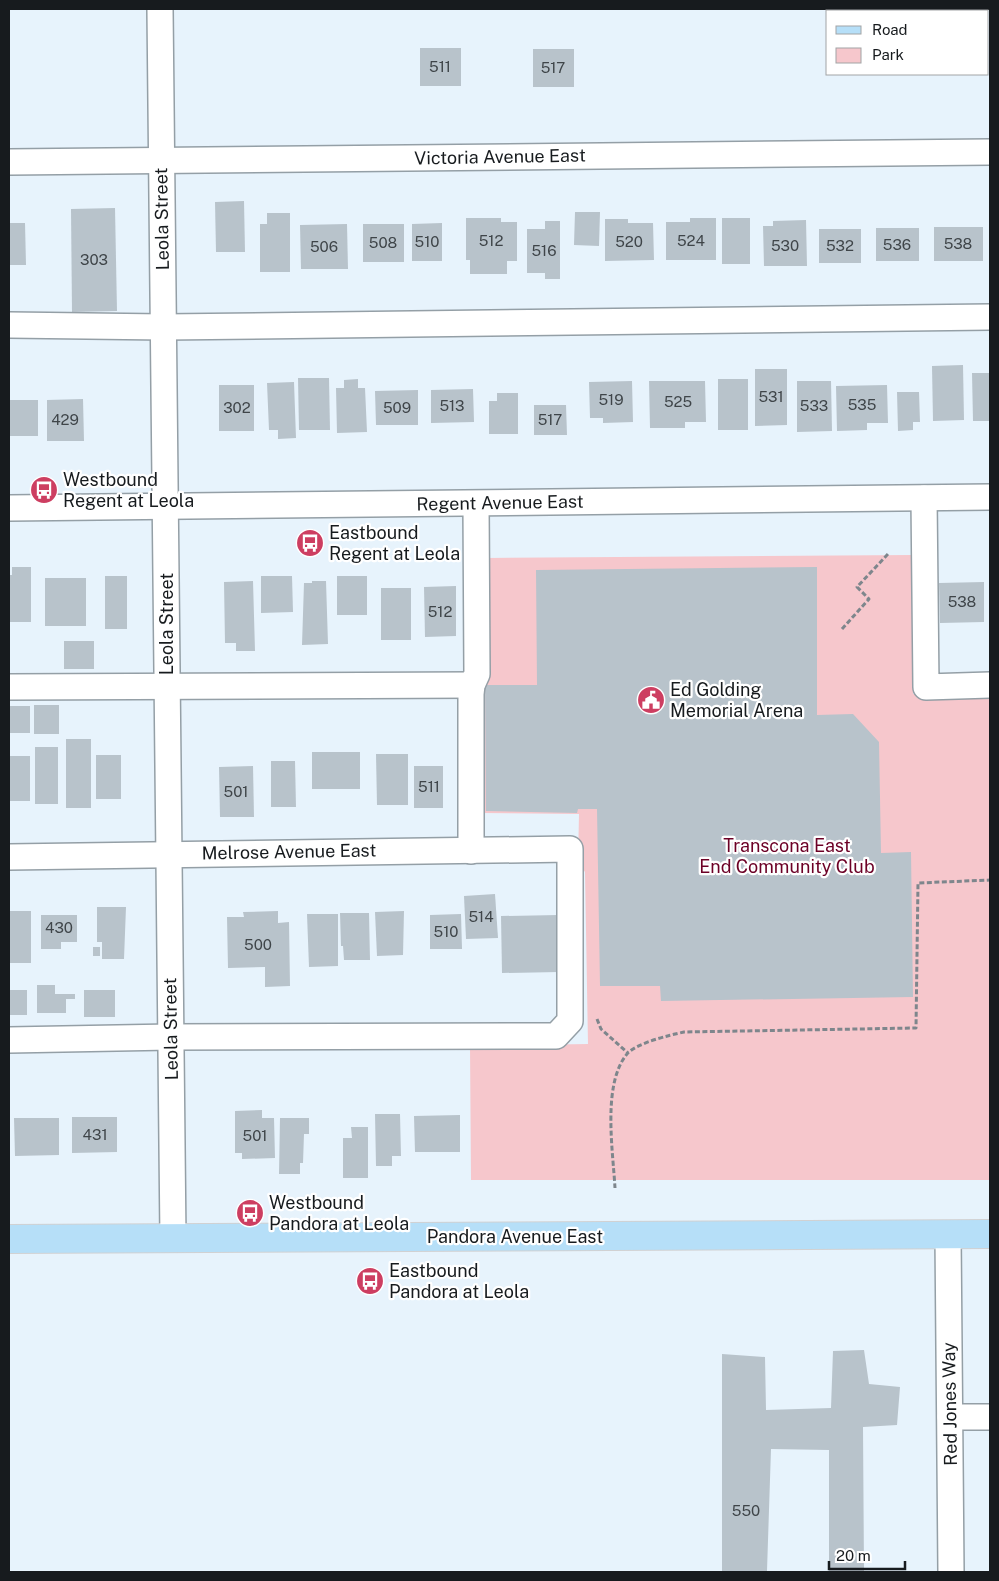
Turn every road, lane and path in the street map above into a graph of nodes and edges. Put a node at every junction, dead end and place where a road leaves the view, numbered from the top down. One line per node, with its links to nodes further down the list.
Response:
1 (160, 9): 3 (street, Leola Street)
2 (990, 152): 3 (street, Victoria Avenue East)
3 (162, 161): 4 (street, Victoria Avenue East); 7 (street, Leola Street)
4 (9, 162)
5 (990, 317): 7 (street)
6 (9, 325): 7 (street)
7 (164, 327): 11 (street, Leola Street)
8 (990, 497): 9 (street, Regent Avenue East)
9 (924, 498): 10 (street, Regent Avenue East); 16 (street)
10 (476, 504): 11 (street, Regent Avenue East); 15 (street)
11 (166, 505): 12 (street, Regent Avenue East); 17 (street, Leola Street)
12 (9, 508)
13 (888, 554): 14 (path)
14 (842, 629)
15 (472, 685): 17 (street); 19 (street)
16 (990, 685)
17 (167, 686): 18 (street); 20 (street, Leola Street)
18 (9, 687)
19 (472, 850): 20 (street, Melrose Avenue East); 23 (street, Melrose Avenue East)
20 (169, 854): 21 (street, Melrose Avenue East); 23 (street, Leola Street)
21 (9, 857)
22 (990, 880): 25 (path)
23 (171, 1037): 24 (street); 29 (street, Leola Street)
24 (9, 1040)
25 (615, 1188)
26 (990, 1234): 27 (main road, Pandora Avenue East)
27 (948, 1235): 29 (main road, Pandora Avenue East); 30 (street, Red Jones Way)
28 (9, 1239): 29 (main road, Pandora Avenue East)
29 (172, 1239)
30 (950, 1417): 31 (street); 32 (street, Red Jones Way)
31 (990, 1417)
32 (951, 1572)

